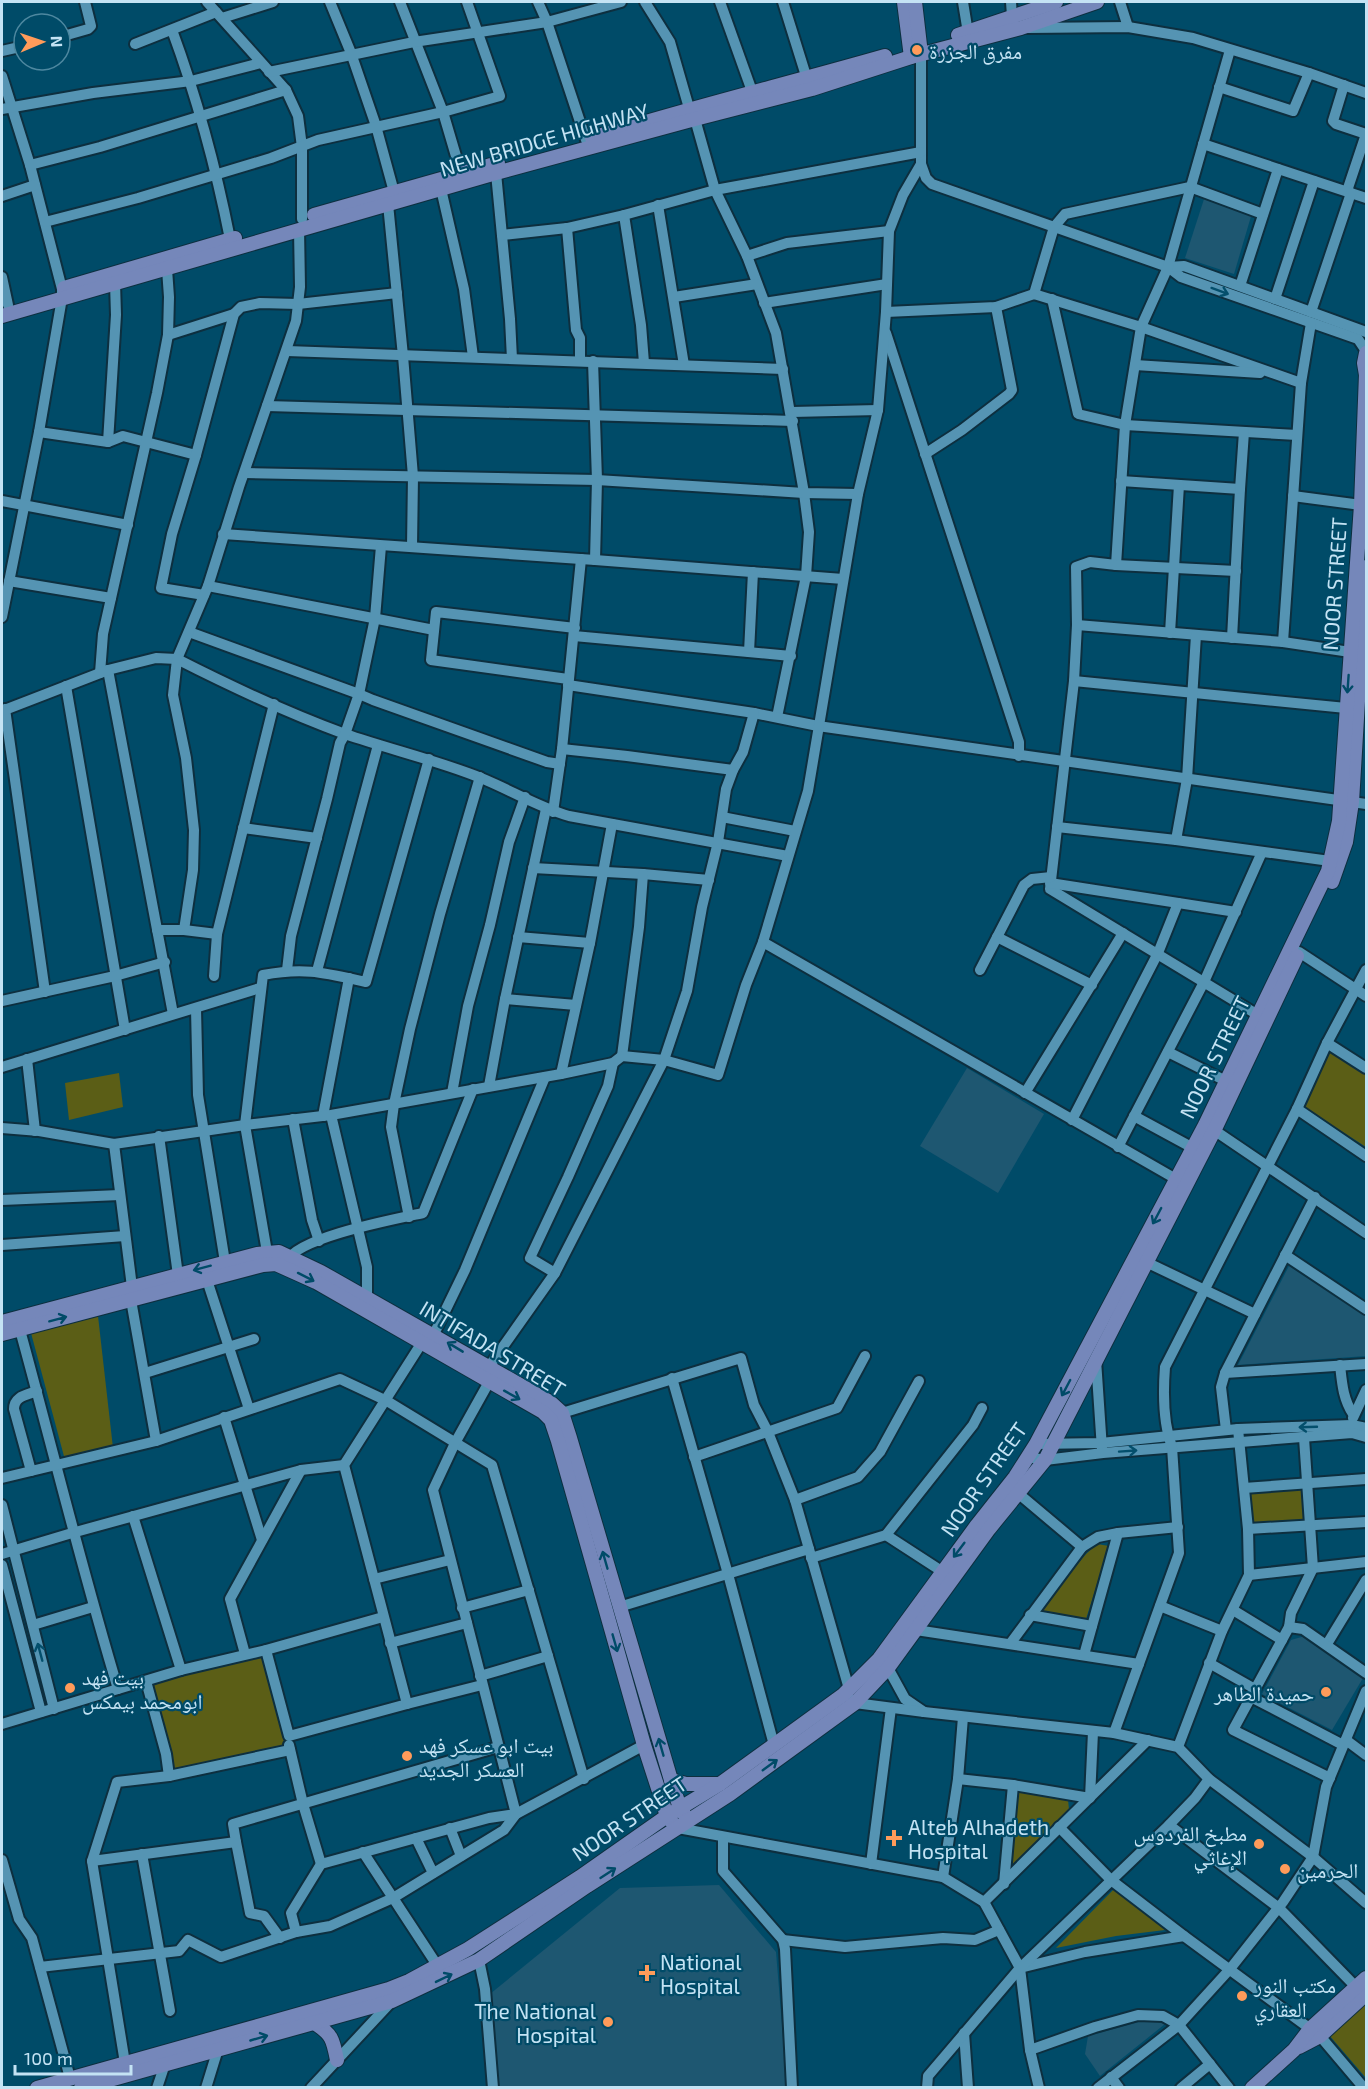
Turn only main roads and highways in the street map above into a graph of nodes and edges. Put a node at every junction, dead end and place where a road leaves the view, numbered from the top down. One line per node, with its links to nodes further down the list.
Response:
1 (904, 2): 5 (main road)
2 (915, 2): 5 (main road)
3 (1056, 2): 5 (main road, NEW BRIDGE HIGHWAY)
4 (1097, 2): 5 (main road, NEW BRIDGE HIGHWAY)
5 (916, 51): 6 (main road, NEW BRIDGE HIGHWAY); 6 (main road, NEW BRIDGE HIGHWAY)
6 (692, 113): 7 (main road, NEW BRIDGE HIGHWAY); 7 (main road, NEW BRIDGE HIGHWAY)
7 (391, 198): 8 (main road, NEW BRIDGE HIGHWAY)
8 (301, 224): 9 (main road, NEW BRIDGE HIGHWAY); 9 (main road, NEW BRIDGE HIGHWAY)
9 (62, 293): 10 (main road, NEW BRIDGE HIGHWAY)
10 (4, 309)
11 (1366, 352): 12 (main road, NOOR STREET)
12 (1366, 375): 14 (main road, NOOR STREET, one-way to 14)
13 (1366, 567): 14 (main road, NOOR STREET)
14 (1357, 705): 15 (main road, NOOR STREET)
15 (1346, 801): 16 (main road, NOOR STREET); 16 (main road, NOOR STREET)
16 (1209, 1128): 23 (main road, NOOR STREET, one-way to 23); 23 (main road, NOOR STREET)
17 (261, 1257): 18 (main road, INTIFADA STREET); 19 (main road, INTIFADA STREET, one-way to 19); 19 (main road, INTIFADA STREET)
18 (287, 1261): 22 (main road, INTIFADA STREET, one-way to 22); 22 (main road, INTIFADA STREET, one-way to 18)
19 (132, 1293): 20 (main road, INTIFADA STREET); 21 (main road, INTIFADA STREET, one-way to 19)
20 (2, 1322)
21 (2, 1334)
22 (489, 1375): 25 (main road, INTIFADA STREET, one-way to 22); 28 (main road, INTIFADA STREET, one-way to 28)
23 (883, 1664): 24 (main road, NOOR STREET)
24 (849, 1695): 26 (main road, NOOR STREET); 29 (main road, NOOR STREET, one-way to 24)
25 (670, 1780): 26 (main road); 27 (main road, INTIFADA STREET)
26 (720, 1784): 27 (main road, NOOR STREET)
27 (680, 1808): 28 (main road, NOOR STREET); 29 (main road, INTIFADA STREET)
28 (667, 1816): 29 (main road, INTIFADA STREET); 30 (main road, NOOR STREET)
29 (687, 1826): 30 (main road, NOOR STREET, one-way to 29)
30 (412, 1986): 32 (main road, NOOR STREET)
31 (1363, 1986): 37 (main road)
32 (391, 1995): 33 (main road, NOOR STREET); 36 (main road, NOOR STREET)
33 (313, 2022): 34 (main road); 35 (main road, NOOR STREET, one-way to 33)
34 (337, 2060)
35 (82, 2087)
36 (37, 2088)
37 (1251, 2088)

